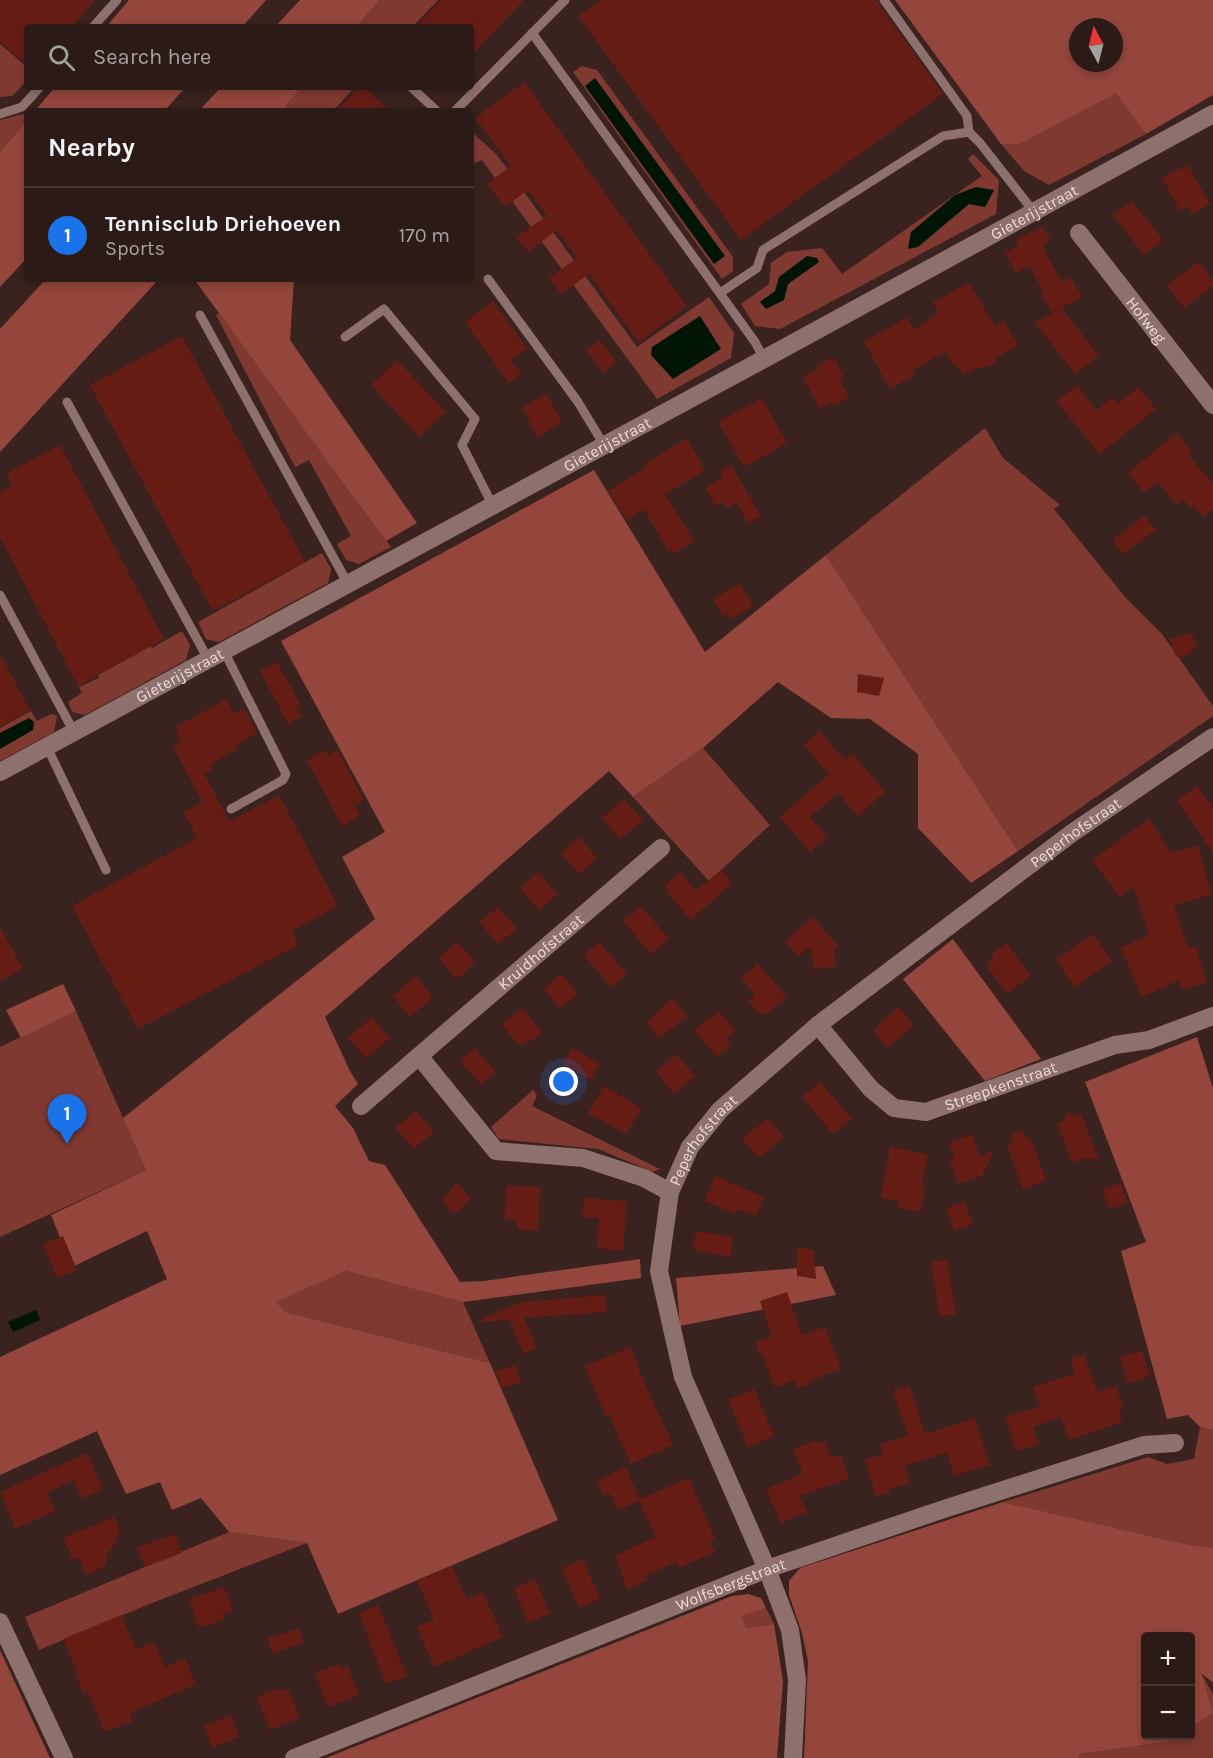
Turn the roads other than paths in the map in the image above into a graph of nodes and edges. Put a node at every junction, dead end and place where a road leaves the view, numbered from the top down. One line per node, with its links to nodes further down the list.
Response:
1 (117, 0): 4 (lane)
2 (565, 0): 5 (lane)
3 (884, 0): 12 (lane)
4 (96, 24)
5 (532, 33): 9 (lane); 16 (lane)
6 (37, 90): 10 (lane)
7 (414, 90): 8 (lane)
8 (434, 108)
9 (458, 108)
10 (0, 114)
11 (1213, 114): 13 (street, Gieterijstraat)
12 (969, 132): 13 (lane); 16 (lane)
13 (1034, 212): 19 (street, Gieterijstraat)
14 (1079, 233): 21 (street, Hofweg)
15 (488, 279): 22 (lane)
16 (720, 293): 19 (lane)
17 (200, 315): 24 (lane)
18 (345, 337): 23 (lane)
19 (764, 359): 22 (street, Gieterijstraat)
20 (67, 402): 26 (lane)
21 (1213, 405)
22 (604, 446): 23 (street, Gieterijstraat)
23 (493, 506): 24 (street, Gieterijstraat)
24 (348, 584): 26 (street, Gieterijstraat)
25 (0, 595): 27 (lane)
26 (216, 655): 27 (street, Gieterijstraat); 31 (lane)
27 (74, 732): 29 (street, Gieterijstraat)
28 (1213, 737): 35 (street, Peperhofstraat)
29 (46, 747): 30 (street, Gieterijstraat); 33 (lane)
30 (0, 772)
31 (231, 809)
32 (661, 848): 36 (street, Kruidhofstraat)
33 (106, 870)
34 (1213, 1016): 35 (street, Streepkenstraat)
35 (818, 1025): 38 (street, Peperhofstraat)
36 (419, 1056): 37 (street, Kruidhofstraat); 38 (street)
37 (361, 1106)
38 (670, 1192): 40 (street, Peperhofstraat)
39 (1175, 1443): 40 (street, Wolfsbergstraat)
40 (767, 1569): 43 (street, Wolfsbergstraat); 44 (street, Peperhofstraat)
41 (0, 1622): 42 (street)
42 (64, 1758)
43 (294, 1758)
44 (794, 1758)

